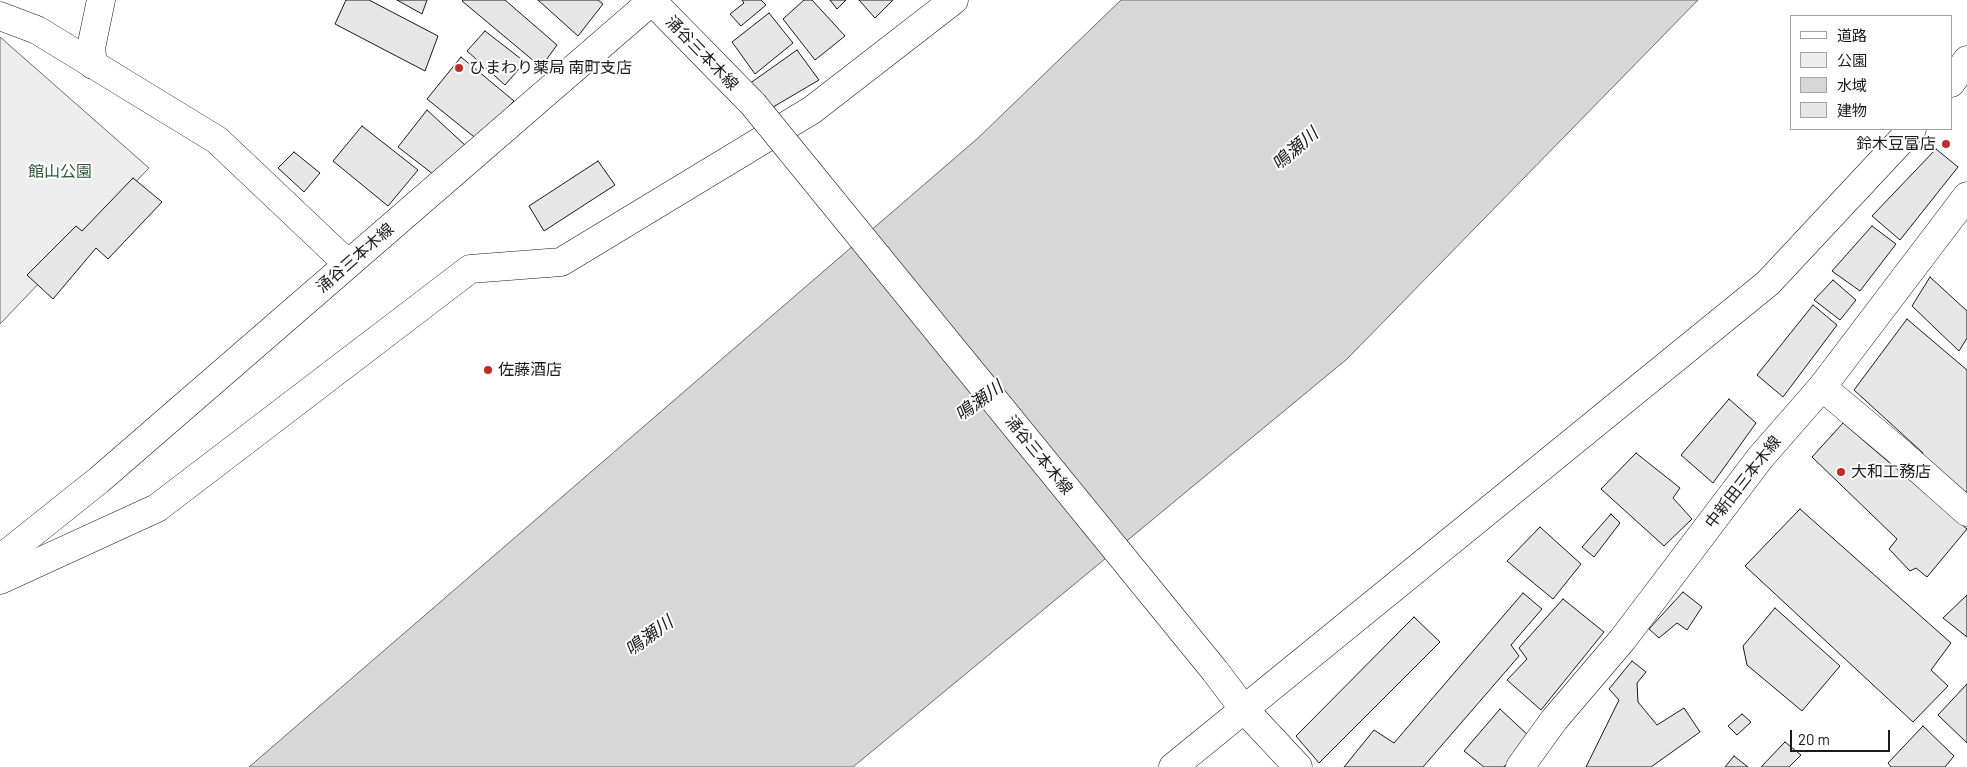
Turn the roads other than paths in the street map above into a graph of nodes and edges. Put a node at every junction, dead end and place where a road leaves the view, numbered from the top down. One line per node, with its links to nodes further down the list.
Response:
1 (101, 0): 6 (street)
2 (652, 0): 10 (street, 涌谷三本木線); 15 (street, 涌谷三本木線, bridge)
3 (954, 0): 14 (street)
4 (0, 16): 6 (street)
5 (1967, 60): 7 (street)
6 (93, 65): 10 (street)
7 (1952, 82)
8 (1911, 130): 15 (street)
9 (1967, 196): 11 (street, 中新田三本木線)
10 (348, 264): 13 (street, 涌谷三本木線)
11 (1822, 387): 12 (street); 18 (street, 中新田三本木線)
12 (1967, 512)
13 (0, 559)
14 (0, 580)
15 (1243, 708): 16 (street); 17 (street, 涌谷三本木線)
16 (1173, 767)
17 (1298, 767)
18 (1520, 767)

